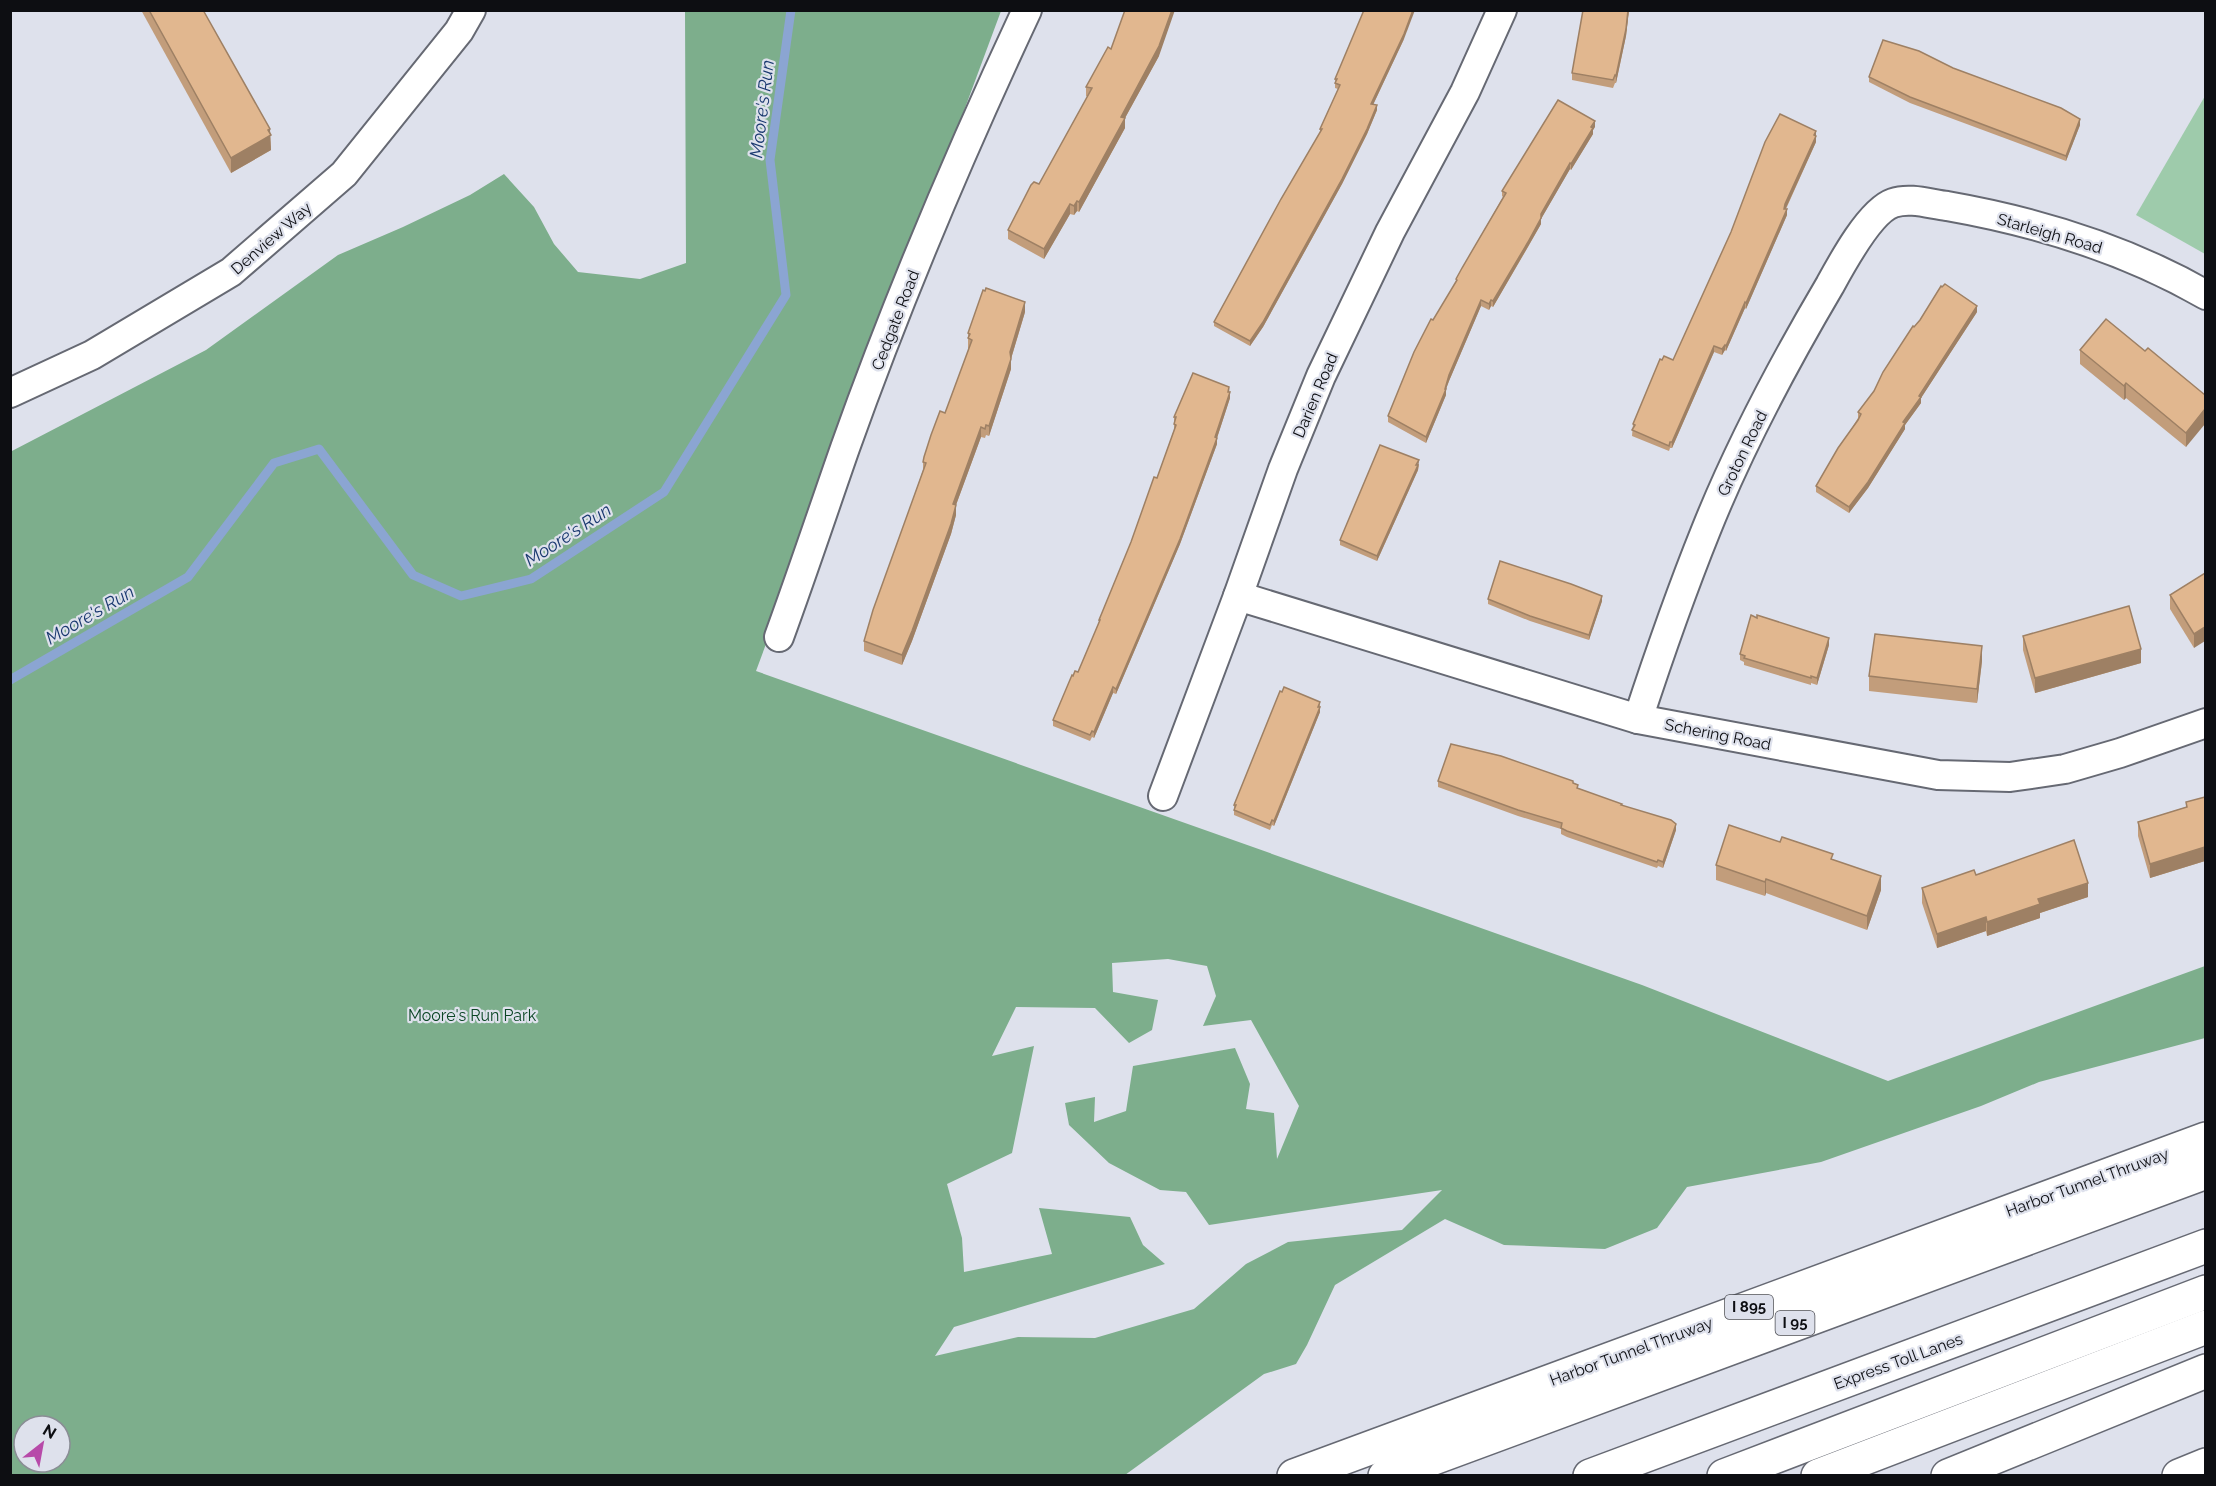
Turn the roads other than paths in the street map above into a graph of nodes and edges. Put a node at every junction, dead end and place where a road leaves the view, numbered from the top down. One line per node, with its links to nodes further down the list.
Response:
1 (471, 10): 6 (street, Denview Way)
2 (1027, 10): 8 (street, Cedgate Road)
3 (1502, 10): 7 (street, Darien Road)
4 (1886, 206): 5 (street, Starleigh Road); 9 (street, Groton Road)
5 (2205, 295)
6 (10, 393)
7 (1238, 596): 9 (street, Schering Road); 11 (street, Darien Road)
8 (779, 637)
9 (1638, 719): 10 (street, Schering Road)
10 (2205, 723)
11 (1163, 796)
12 (2205, 1139): 19 (highway, Harbor Tunnel Thruway / I 895)
13 (2205, 1172): 20 (highway, I 95)
14 (2205, 1246): 21 (highway, Express Toll Lanes)
15 (2205, 1292): 22 (highway)
16 (2205, 1327): 23 (highway)
17 (2205, 1371): 24 (highway)
18 (2205, 1467): 25 (highway); 26 (highway)
19 (1294, 1476)
20 (1385, 1476)
21 (1590, 1476)
22 (1724, 1476)
23 (1818, 1476)
24 (1948, 1476)
25 (2179, 1476)
26 (2194, 1476)

